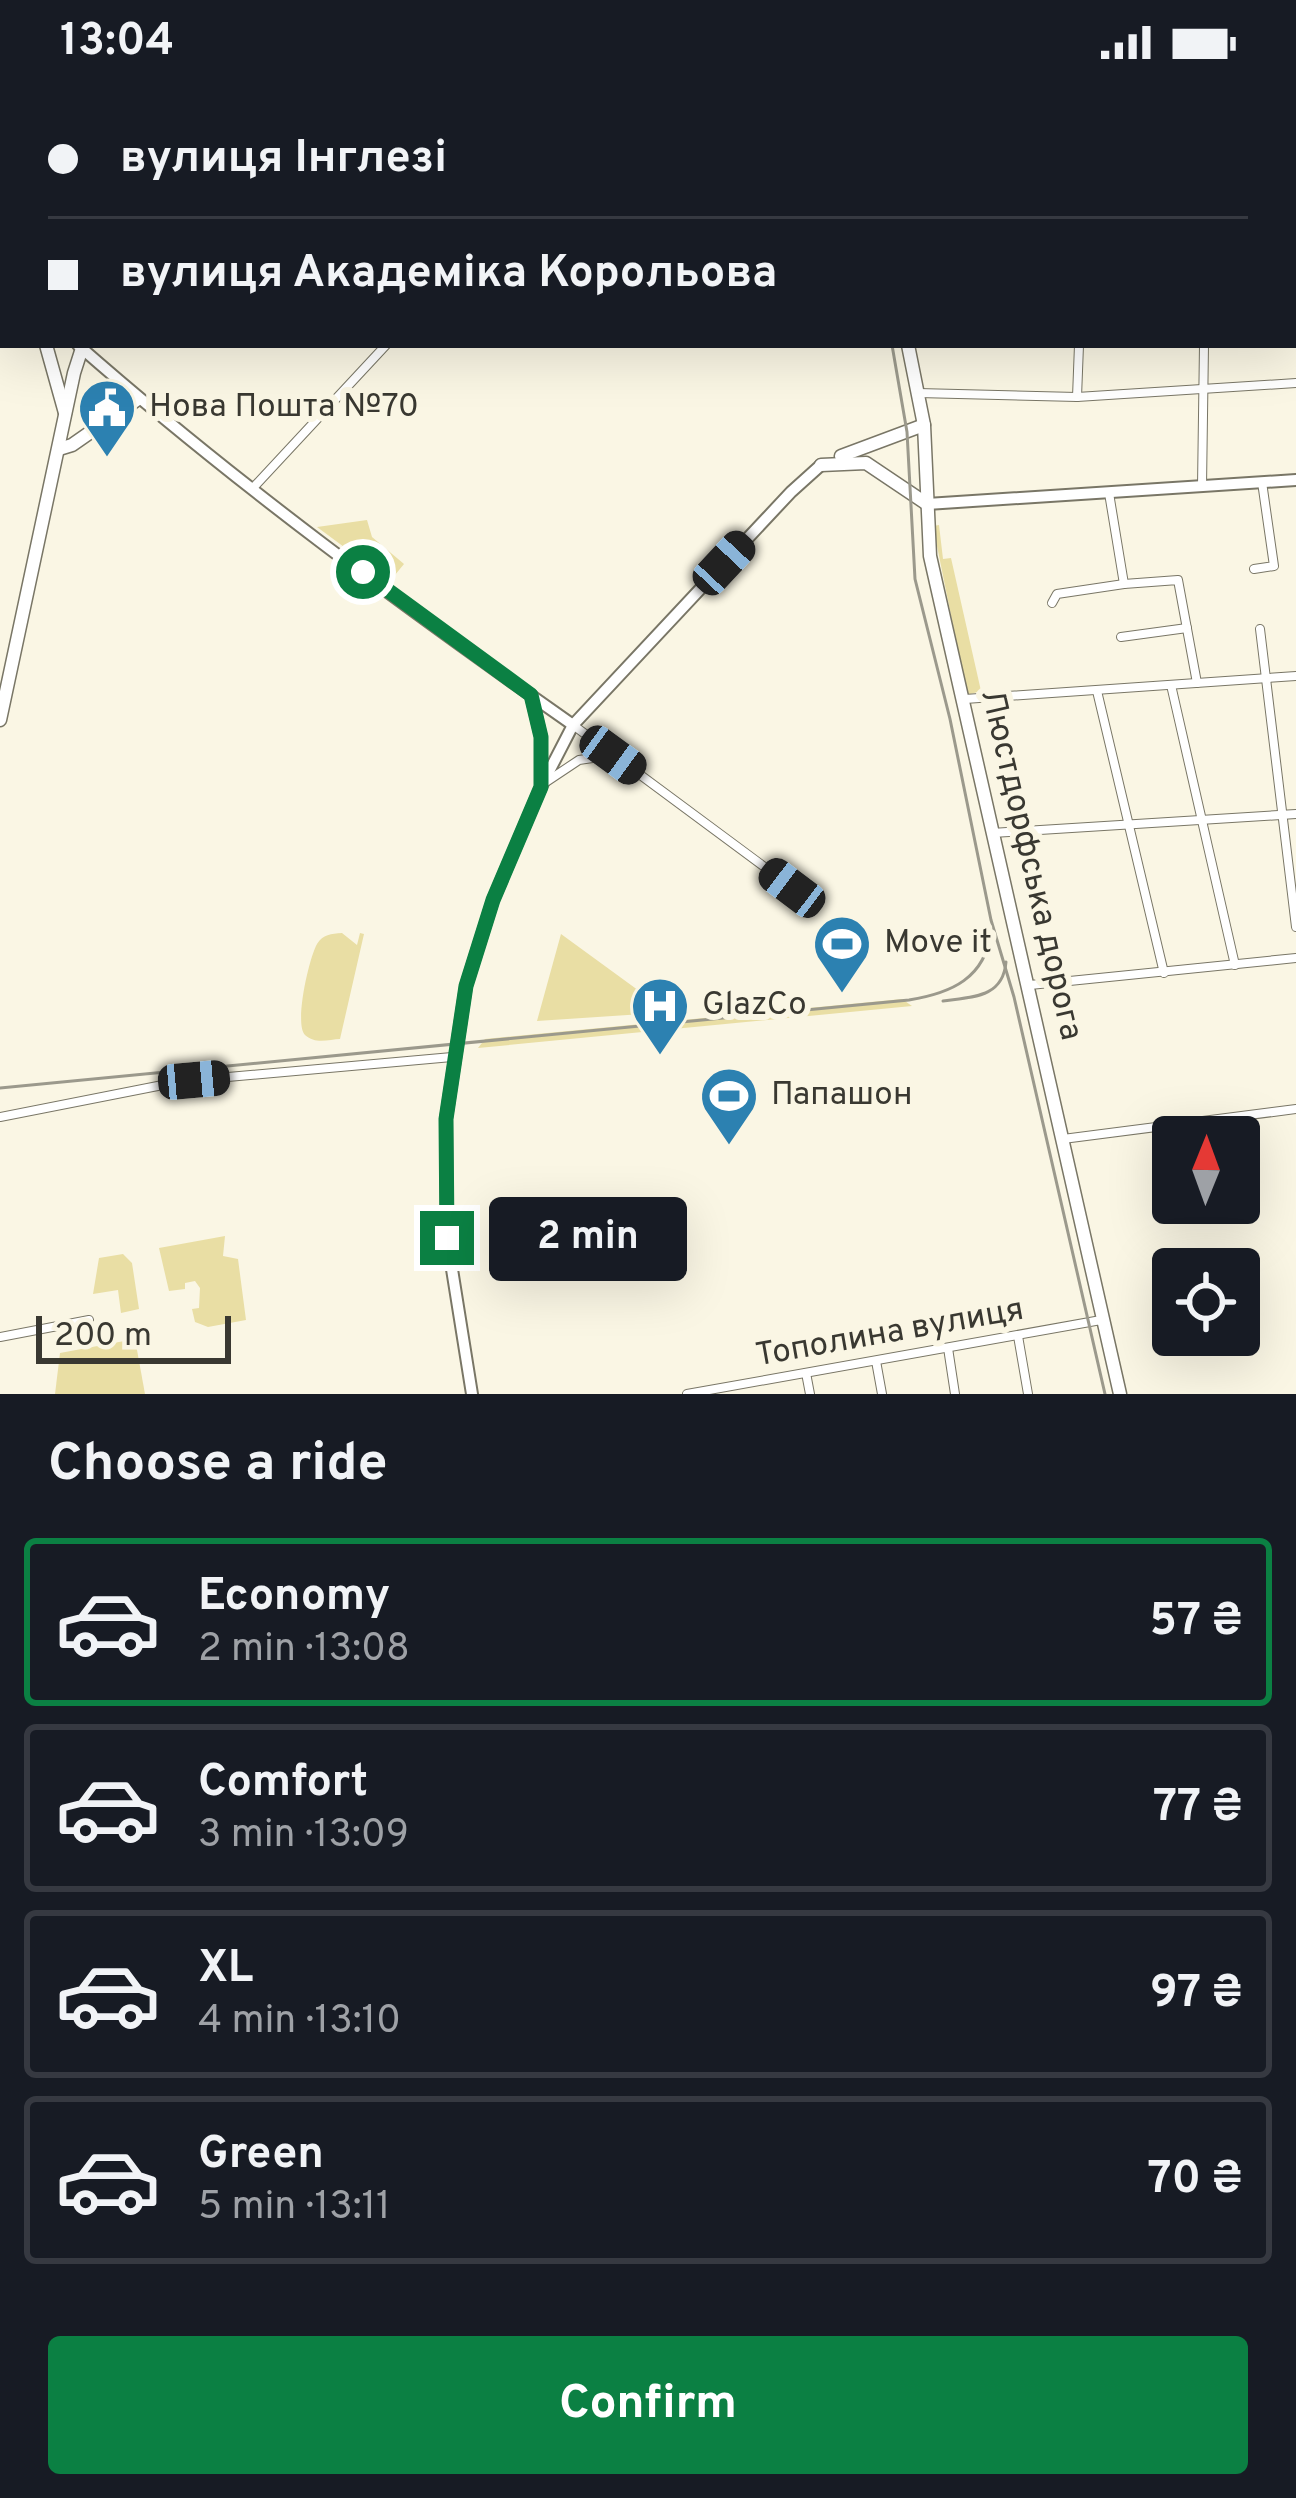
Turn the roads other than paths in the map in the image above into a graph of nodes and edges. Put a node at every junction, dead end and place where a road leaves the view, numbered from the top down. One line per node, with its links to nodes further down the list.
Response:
1 (47, 348): 13 (main road)
2 (81, 348): 13 (main road)
3 (83, 348): 12 (main road)
4 (383, 348): 22 (street)
5 (909, 348): 10 (main road, Люстдорфська дорога)
6 (1079, 348): 11 (street)
7 (1204, 348): 9 (street)
8 (1296, 383): 9 (street)
9 (1202, 388): 11 (street); 21 (street)
10 (918, 393): 11 (street); 14 (main road, Люстдорфська дорога)
11 (1077, 397)
12 (138, 399): 16 (main road); 22 (main road)
13 (65, 416): 16 (main road)
14 (924, 425): 15 (main road); 24 (main road, Люстдорфська дорога)
15 (874, 446): 17 (main road); 18 (main road)
16 (59, 449): 38 (main road)
17 (821, 465): 18 (main road); 39 (main road)
18 (877, 467): 24 (main road)
19 (1296, 480): 20 (main road)
20 (1262, 482): 21 (main road); 25 (street)
21 (1202, 486): 23 (main road)
22 (251, 488): 36 (main road)
23 (1109, 494): 24 (main road); 26 (street)
24 (927, 504): 37 (main road, Люстдорфська дорога)
25 (1254, 569)
26 (1124, 584): 27 (street); 28 (street)
27 (1052, 603)
28 (1187, 628): 30 (street); 33 (street)
29 (1259, 628): 32 (street)
30 (1121, 637)
31 (1296, 676): 32 (street)
32 (1265, 679): 33 (street); 43 (street)
33 (1197, 683): 34 (street)
34 (1171, 686): 35 (street); 44 (street)
35 (1097, 691): 37 (street); 45 (street)
36 (531, 695): 39 (main road); 41 (main road)
37 (965, 699): 46 (main road, Люстдорфська дорога)
38 (0, 720)
39 (573, 725): 40 (street); 41 (main road)
40 (613, 755): 41 (street); 47 (street)
41 (541, 787): 53 (main road)
42 (1296, 814): 43 (street)
43 (1281, 815): 44 (street); 48 (street)
44 (1203, 821): 45 (street); 50 (street)
45 (1128, 827): 46 (street); 51 (street)
46 (992, 833): 52 (main road, Люстдорфська дорога)
47 (805, 897)
48 (1296, 927)
49 (1296, 958): 50 (street)
50 (1235, 965): 51 (street)
51 (1164, 974): 52 (street)
52 (1030, 985): 56 (main road, Люстдорфська дорога)
53 (452, 1057): 55 (street); 65 (main road)
54 (1296, 1109): 56 (street)
55 (0, 1117)
56 (1063, 1139): 57 (main road, Люстдорфська дорога)
57 (1101, 1319): 59 (street, Тополина вулиця); 71 (main road, Люстдорфська дорога)
58 (89, 1320): 60 (street)
59 (1018, 1336): 61 (street, Тополина вулиця); 70 (street)
60 (0, 1337)
61 (948, 1348): 62 (street, Тополина вулиця); 69 (street)
62 (876, 1360): 63 (street, Тополина вулиця); 68 (street)
63 (806, 1372): 64 (street, Тополина вулиця); 67 (street)
64 (736, 1390): 66 (street, Тополина вулиця)
65 (472, 1394)
66 (687, 1394)
67 (810, 1394)
68 (882, 1394)
69 (956, 1394)
70 (1028, 1394)
71 (1120, 1394)

